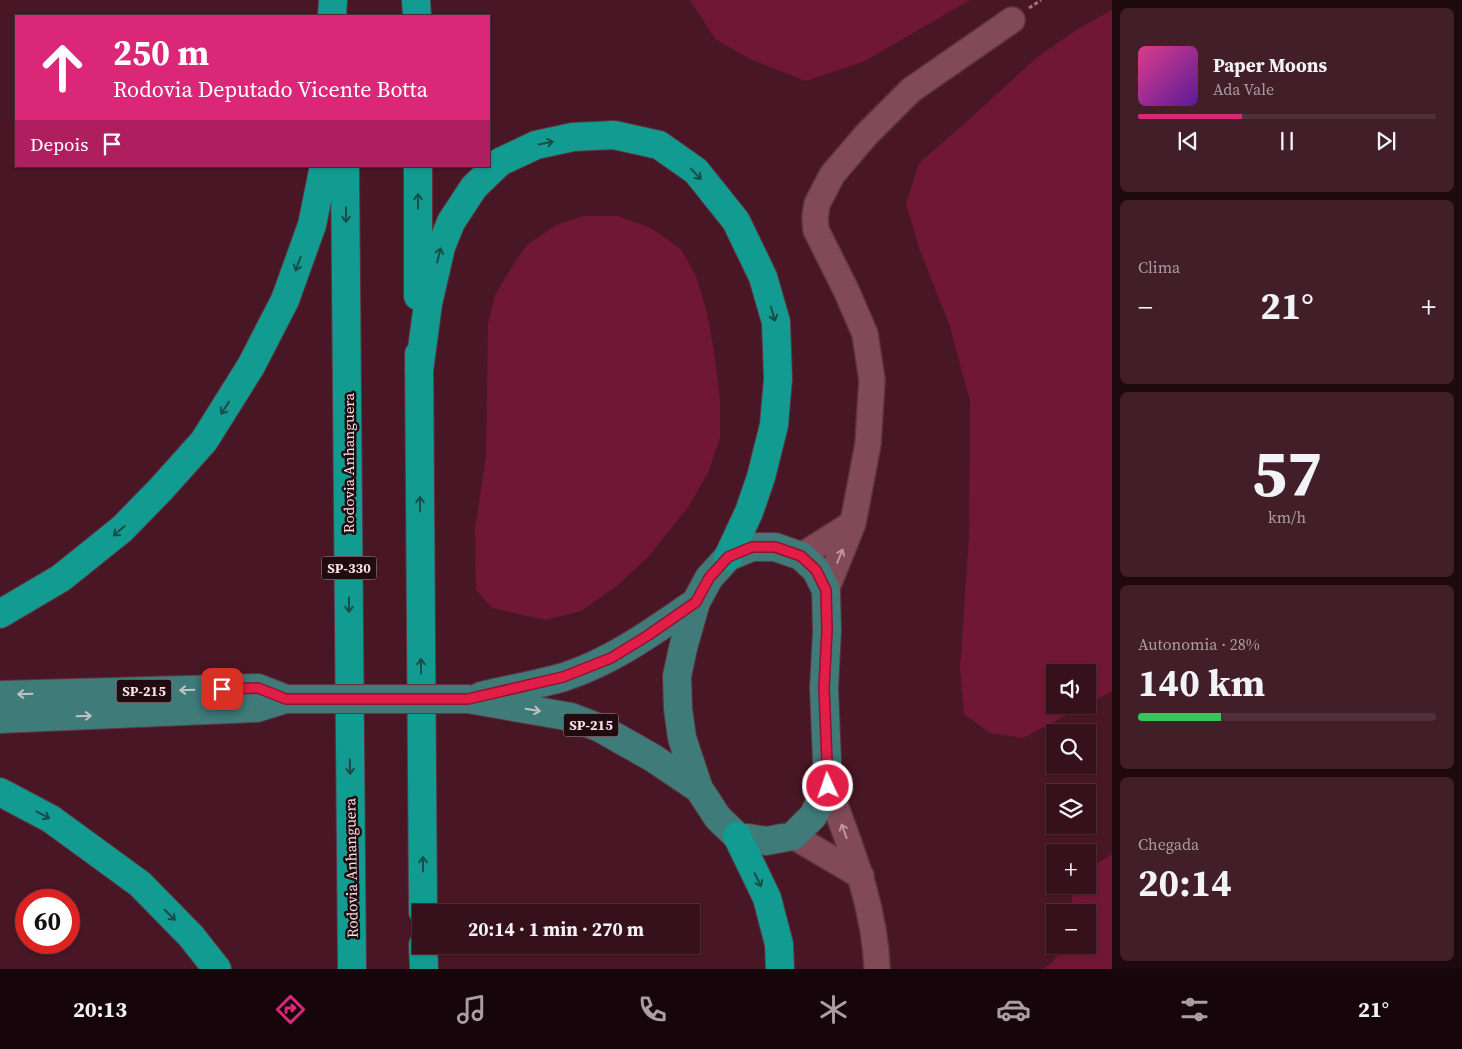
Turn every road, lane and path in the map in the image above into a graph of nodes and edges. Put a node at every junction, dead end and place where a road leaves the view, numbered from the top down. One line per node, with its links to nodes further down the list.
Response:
1 (333, 0): 4 (highway)
2 (344, 0): 5 (highway)
3 (416, 0): 6 (highway)
4 (332, 15)
5 (344, 15)
6 (417, 15)
7 (1012, 20): 12 (street)
8 (324, 167): 17 (highway, one-way to 17)
9 (346, 167): 31 (highway, Rodovia Anhanguera / SP-330, one-way to 31)
10 (418, 167): 11 (highway, one-way to 10)
11 (419, 371): 14 (highway, one-way to 14); 28 (highway, one-way to 11)
12 (853, 523): 13 (street); 15 (street, one-way to 12)
13 (801, 556): 14 (main road, SP-215); 15 (main road, SP-215)
14 (728, 557): 16 (main road, SP-215)
15 (826, 590): 22 (main road, SP-215)
16 (696, 602): 20 (main road, SP-215); 23 (main road, SP-215)
17 (0, 614)
18 (0, 695): 19 (main road, SP-215, one-way to 18)
19 (298, 699): 20 (main road, SP-215, bridge); 21 (main road, SP-215, one-way to 19)
20 (460, 699): 23 (main road, SP-215, one-way to 23)
21 (0, 719)
22 (828, 786): 26 (main road, SP-215); 27 (street, one-way to 22)
23 (699, 789): 25 (main road, SP-215)
24 (0, 792): 30 (highway, one-way to 30)
25 (736, 836): 26 (main road); 33 (highway, one-way to 33)
26 (793, 836): 27 (street)
27 (861, 876): 34 (street)
28 (423, 904)
29 (423, 954): 32 (highway)
30 (217, 969)
31 (352, 969)
32 (424, 969)
33 (780, 969)
34 (877, 969)

